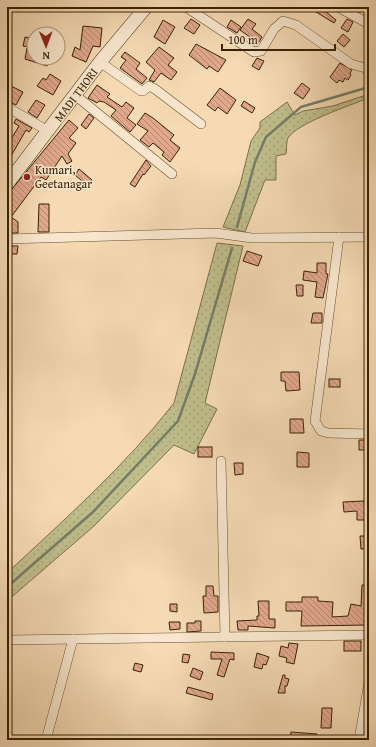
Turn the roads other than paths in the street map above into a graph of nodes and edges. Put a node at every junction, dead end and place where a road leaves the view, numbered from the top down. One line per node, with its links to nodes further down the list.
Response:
1 (146, 7): 5 (main road, MADI THORI)
2 (186, 7): 6 (street)
3 (338, 7): 4 (street)
4 (369, 24)
5 (100, 62): 7 (main road, MADI THORI); 9 (street)
6 (369, 69)
7 (75, 95): 10 (main road, MADI THORI); 11 (street)
8 (7, 107): 10 (street)
9 (201, 124)
10 (48, 131): 12 (main road, MADI THORI)
11 (172, 174)
12 (7, 184)
13 (339, 237): 14 (street); 15 (street); 16 (street)
14 (369, 237)
15 (7, 239)
16 (369, 434)
17 (222, 461): 19 (street)
18 (369, 634): 19 (street)
19 (225, 637): 20 (street)
20 (73, 639): 21 (street); 23 (street)
21 (7, 640)
22 (369, 682): 24 (street)
23 (46, 740)
24 (359, 740)

